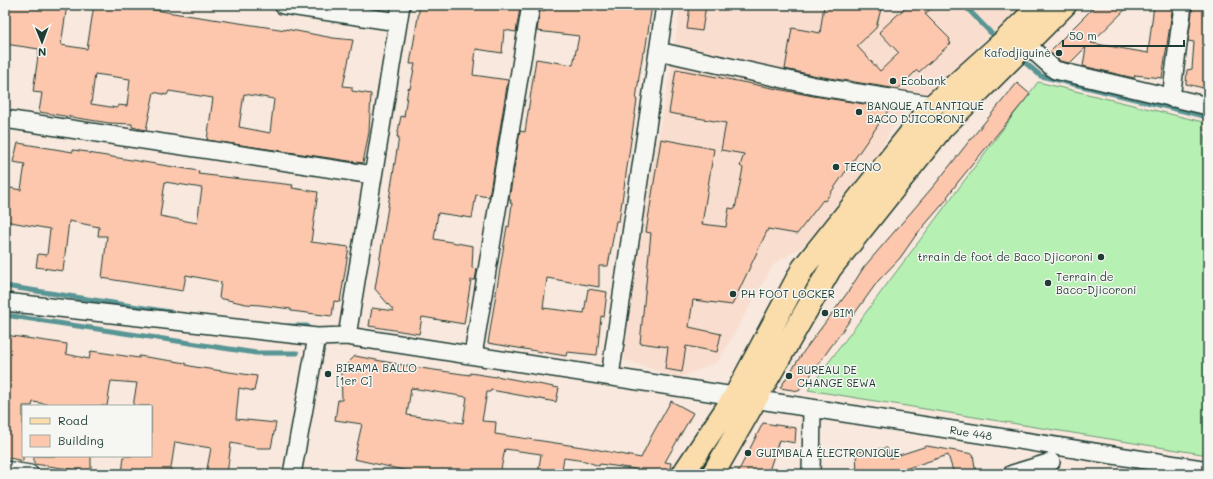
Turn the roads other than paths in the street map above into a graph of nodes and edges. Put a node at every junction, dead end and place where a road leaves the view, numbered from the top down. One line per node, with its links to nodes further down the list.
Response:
1 (283, 5): 8 (street)
2 (401, 5): 8 (street)
3 (531, 5): 19 (street)
4 (665, 5): 10 (street)
5 (1040, 5): 12 (main road)
6 (1065, 5): 9 (main road)
7 (1183, 5): 11 (street)
8 (398, 22): 15 (street)
9 (1026, 44): 11 (street); 21 (main road)
10 (658, 51): 12 (street); 20 (street)
11 (1171, 98): 13 (street)
12 (933, 105): 21 (main road)
13 (1208, 106)
14 (5, 119): 15 (street)
15 (373, 175): 17 (street)
16 (5, 302): 18 (street, Rue 448)
17 (347, 336): 18 (street, Rue 448); 19 (street, Rue 448)
18 (317, 337): 27 (street)
19 (473, 355): 20 (street, Rue 448)
20 (610, 376): 21 (street, Rue 448)
21 (745, 398): 22 (street, Rue 448); 28 (main road); 29 (main road)
22 (812, 408): 23 (street, Rue 448); 30 (street)
23 (1054, 461): 25 (street, Rue 448); 31 (street)
24 (5, 470): 26 (street)
25 (1208, 470)
26 (30, 474)
27 (292, 474)
28 (683, 474)
29 (713, 474)
30 (811, 474)
31 (1012, 474)

